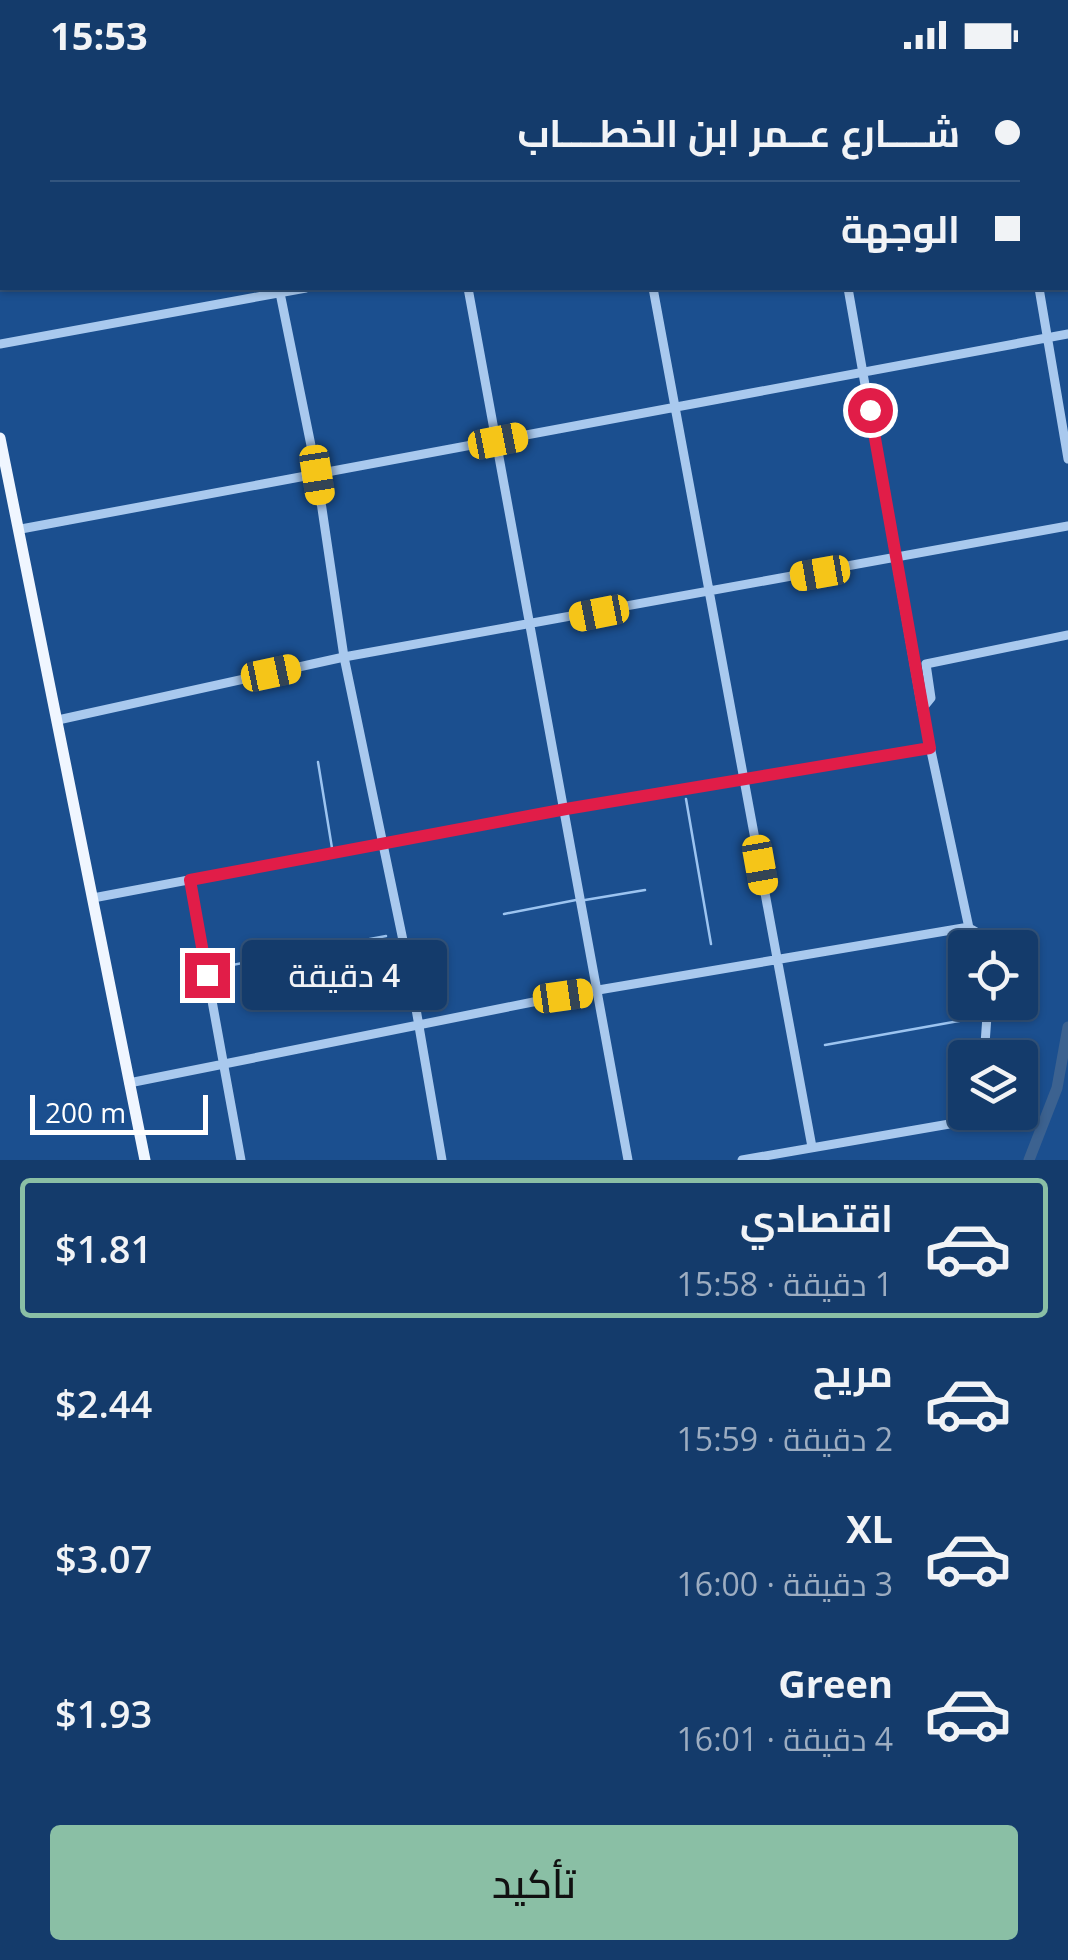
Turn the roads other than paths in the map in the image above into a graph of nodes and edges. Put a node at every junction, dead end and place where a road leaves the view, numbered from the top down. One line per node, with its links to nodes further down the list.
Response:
1 (280, 290): 8 (street); 14 (street)
2 (468, 290): 12 (street)
3 (653, 290): 10 (street)
4 (848, 290): 9 (street)
5 (1039, 290): 7 (street)
6 (1068, 334): 7 (street)
7 (1044, 338): 9 (street); 13 (street)
8 (0, 344)
9 (864, 373): 10 (street); 18 (street)
10 (677, 408): 12 (street); 19 (street)
11 (0, 438): 15 (main road)
12 (498, 441): 14 (street); 20 (street)
13 (1068, 459)
14 (317, 475): 17 (street); 22 (street)
15 (4, 477): 17 (main road)
16 (1068, 526): 18 (street)
17 (21, 530): 24 (main road)
18 (896, 560): 19 (street); 23 (street)
19 (706, 593): 20 (street); 26 (street)
20 (528, 625): 22 (street); 27 (street)
21 (1068, 635): 23 (street)
22 (344, 657): 24 (street); 28 (street)
23 (922, 709): 25 (street)
24 (58, 720): 30 (main road)
25 (930, 748): 26 (street); 31 (street)
26 (744, 779): 27 (street); 33 (street)
27 (566, 809): 28 (street); 34 (street)
28 (383, 844): 29 (street); 35 (street)
29 (190, 880): 30 (street); 36 (street)
30 (93, 898): 37 (main road)
31 (969, 927): 32 (street); 33 (street)
32 (971, 930)
33 (777, 962): 34 (street); 39 (street)
34 (600, 991): 35 (street); 43 (street)
35 (418, 1025): 36 (street); 42 (street)
36 (224, 1062): 37 (street); 41 (street)
37 (129, 1082): 40 (main road)
38 (948, 1124): 39 (street)
39 (812, 1148): 44 (street)
40 (144, 1160)
41 (241, 1160)
42 (442, 1160)
43 (628, 1160)
44 (742, 1160)

